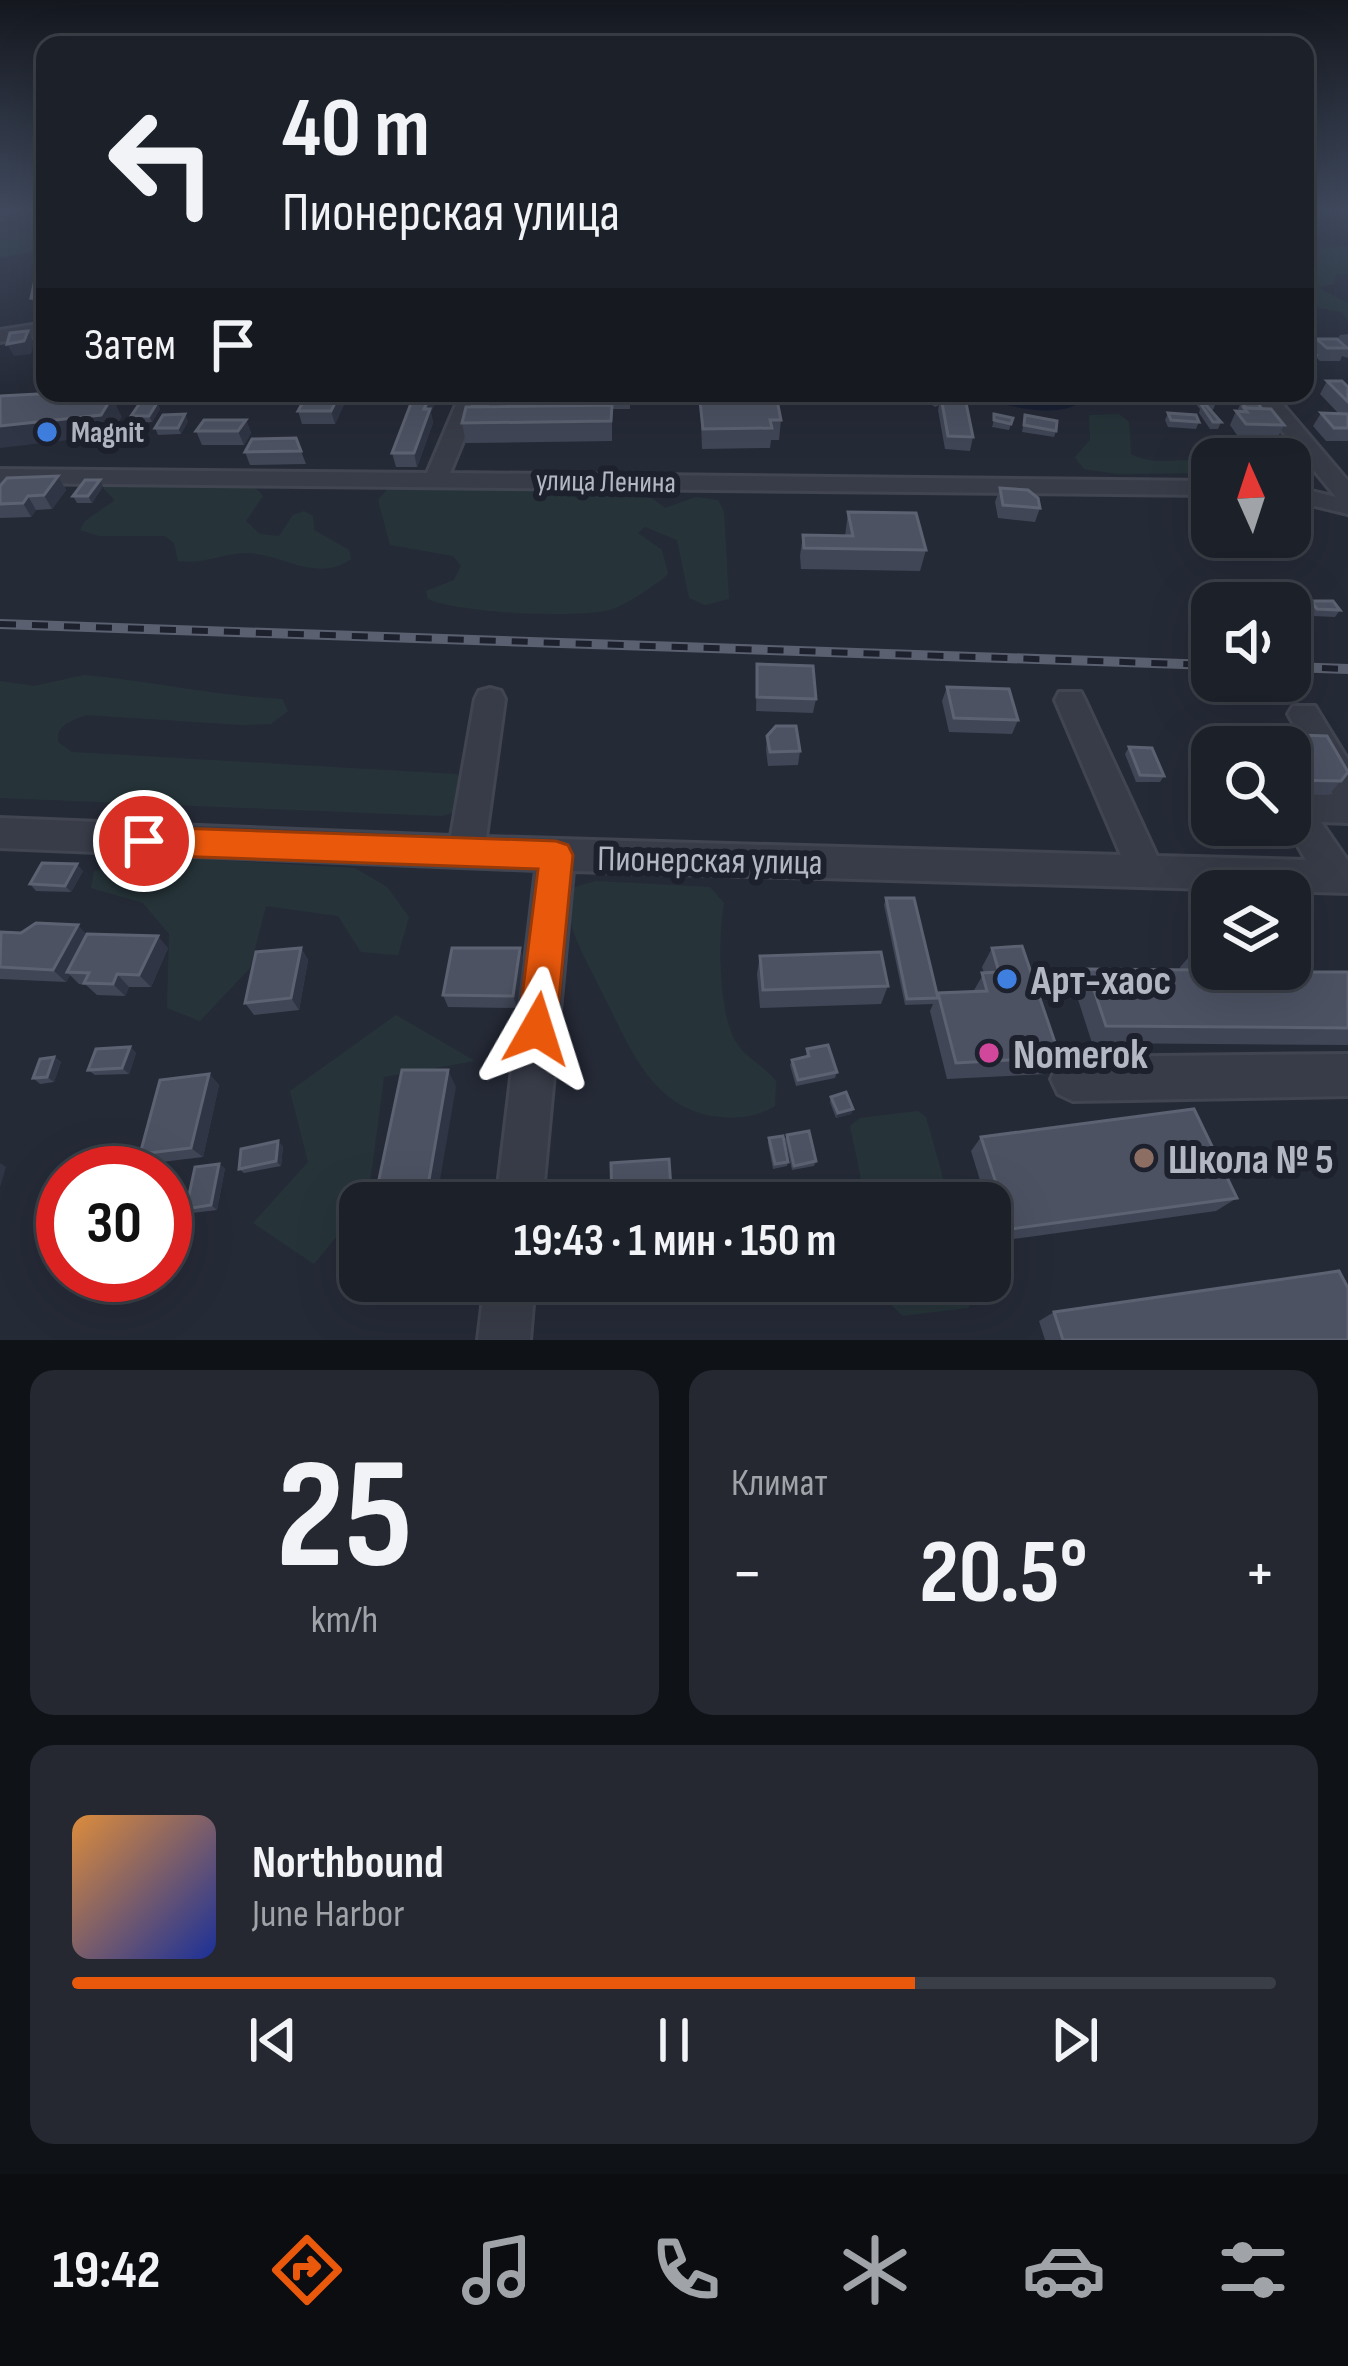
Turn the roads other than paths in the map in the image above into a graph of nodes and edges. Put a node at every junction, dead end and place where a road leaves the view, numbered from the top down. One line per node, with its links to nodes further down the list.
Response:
1 (36, 330): 2 (street)
2 (0, 336)
3 (468, 402): 7 (street)
4 (1270, 402): 10 (street)
5 (741, 455): 8 (street)
6 (0, 476): 7 (street, улица Ленина)
7 (436, 479): 8 (street, улица Ленина)
8 (745, 482): 9 (street, улица Ленина)
9 (1191, 488)
10 (1348, 496)
11 (1311, 498): 12 (street)
12 (1348, 507)
13 (490, 699): 19 (street)
14 (1070, 700): 21 (street)
15 (1304, 714): 16 (street)
16 (1348, 790)
17 (1348, 809): 22 (street)
18 (0, 833): 19 (street, Пионерская улица)
19 (466, 852): 20 (street, Пионерская улица)
20 (556, 855): 21 (street, Пионерская улица); 25 (street)
21 (1144, 869): 22 (street, Пионерская улица)
22 (1341, 876)
23 (1348, 1075): 24 (street)
24 (1073, 1079)
25 (521, 1182)
26 (508, 1302): 27 (street)
27 (504, 1340)

